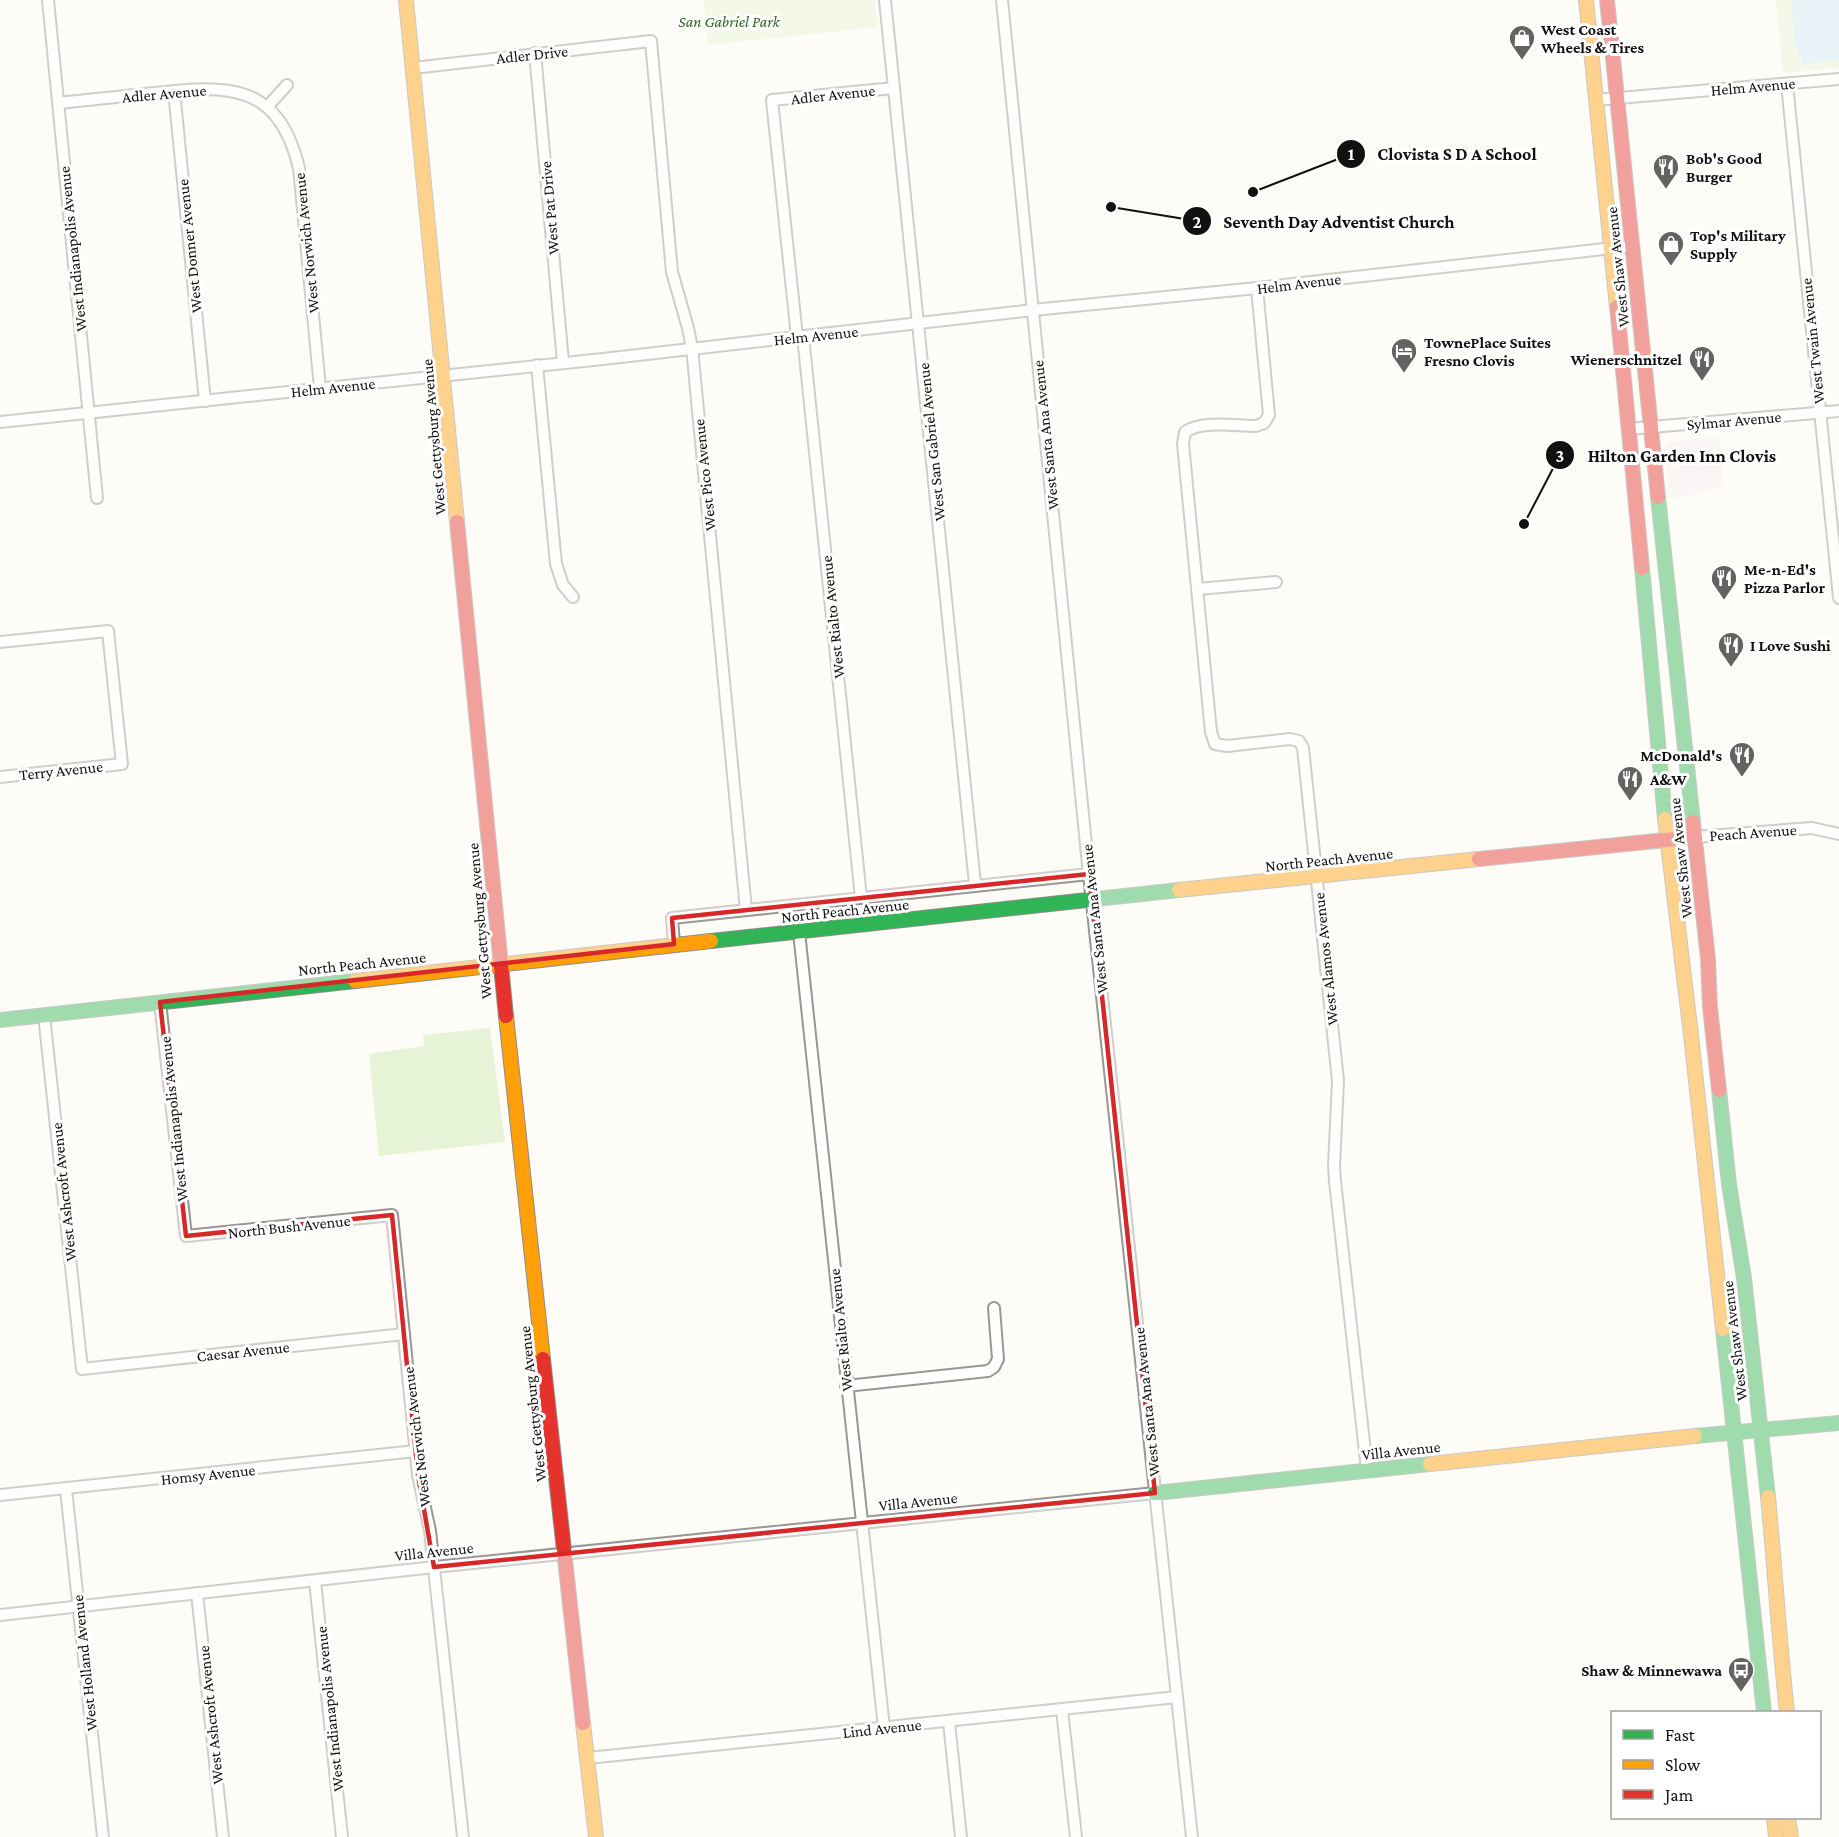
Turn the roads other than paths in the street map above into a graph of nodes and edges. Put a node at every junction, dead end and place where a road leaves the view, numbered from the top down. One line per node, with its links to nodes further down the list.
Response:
1 (48, 0): 18 (street, West Indianapolis Avenue)
2 (406, 0): 9 (main road, West Gettysburg Avenue)
3 (885, 0): 13 (street, West San Gabriel Avenue)
4 (1002, 0): 23 (street, West Santa Ana Avenue)
5 (1586, 0): 17 (main road, West Shaw Avenue)
6 (1608, 0): 16 (main road, West Shaw Avenue)
7 (651, 41): 8 (street, Adler Drive); 26 (street, West Pico Avenue)
8 (535, 53): 9 (street, Adler Drive); 27 (street, West Pat Drive)
9 (413, 68): 29 (main road, West Gettysburg Avenue)
10 (1839, 79): 11 (street, Helm Avenue)
11 (1787, 84): 16 (street, Helm Avenue); 34 (street, West Twain Avenue)
12 (287, 85): 19 (street)
13 (894, 88): 15 (street, Adler Avenue); 24 (street, West San Gabriel Avenue)
14 (174, 91): 18 (street, Adler Avenue); 19 (street, Adler Avenue); 31 (street, West Donner Avenue)
15 (772, 99): 25 (street, West Rialto Avenue)
16 (1617, 99): 17 (street, Helm Avenue); 20 (main road, West Shaw Avenue)
17 (1596, 100): 21 (main road, West Shaw Avenue)
18 (58, 103): 33 (street, West Indianapolis Avenue)
19 (267, 107): 30 (street, West Norwich Avenue)
20 (1631, 246): 21 (street, Helm Avenue); 36 (main road, West Shaw Avenue)
21 (1610, 248): 22 (street, Helm Avenue); 37 (main road, West Shaw Avenue)
22 (1257, 288): 23 (street, Helm Avenue); 40 (street, West Alamos Avenue)
23 (1033, 310): 24 (street, Helm Avenue); 48 (street, West Santa Ana Avenue)
24 (919, 324): 25 (street, Helm Avenue); 50 (street, West San Gabriel Avenue)
25 (800, 337): 26 (street, Helm Avenue); 51 (street, West Rialto Avenue)
26 (692, 348): 27 (street, Helm Avenue); 53 (street, West Pico Avenue)
27 (563, 362): 28 (street, Helm Avenue)
28 (537, 365): 29 (street, Helm Avenue); 41 (street)
29 (444, 375): 30 (street, Helm Avenue); 56 (main road, West Gettysburg Avenue)
30 (320, 388): 31 (street, Helm Avenue)
31 (205, 401): 33 (street, Helm Avenue)
32 (1839, 411): 34 (street, Sylmar Avenue)
33 (88, 412): 35 (street, Helm Avenue); 38 (street, West Indianapolis Avenue)
34 (1820, 412): 36 (street, Sylmar Avenue); 42 (street, West Twain Avenue)
35 (0, 422)
36 (1650, 427): 37 (street, Sylmar Avenue); 46 (main road, West Shaw Avenue)
37 (1628, 429): 47 (main road, West Shaw Avenue)
38 (98, 498)
39 (1276, 582): 40 (street)
40 (1198, 589): 49 (street, West Alamos Avenue)
41 (573, 597)
42 (1839, 598)
43 (0, 642): 44 (street, Terry Avenue)
44 (0, 777)
45 (1839, 834): 46 (street, Peach Avenue)
46 (1695, 837): 47 (main road, North Peach Avenue); 61 (main road, West Shaw Avenue)
47 (1666, 839): 49 (main road, North Peach Avenue); 60 (main road, West Shaw Avenue)
48 (1089, 874): 50 (street); 52 (street, West Santa Ana Avenue)
49 (1315, 877): 52 (main road, North Peach Avenue); 72 (street, West Alamos Avenue)
50 (975, 884): 51 (street)
51 (861, 898): 53 (street)
52 (1092, 899): 54 (main road, North Peach Avenue); 74 (street, West Santa Ana Avenue)
53 (746, 910): 55 (street)
54 (799, 932): 55 (main road, North Peach Avenue); 67 (street, West Rialto Avenue)
55 (674, 944): 56 (main road, North Peach Avenue)
56 (500, 964): 57 (main road, North Peach Avenue); 77 (main road, West Gettysburg Avenue)
57 (160, 1002): 58 (main road, North Peach Avenue); 63 (street, West Indianapolis Avenue)
58 (44, 1015): 59 (main road, North Peach Avenue); 66 (street, West Ashcroft Avenue)
59 (0, 1020)
60 (1691, 1035): 61 (main road); 70 (main road, West Shaw Avenue)
61 (1724, 1134): 69 (main road, West Shaw Avenue)
62 (392, 1215): 63 (street, North Bush Avenue); 65 (street, West Norwich Avenue)
63 (186, 1236)
64 (994, 1308): 67 (street)
65 (404, 1334): 66 (street, Caesar Avenue); 71 (street, West Norwich Avenue)
66 (82, 1369)
67 (846, 1386): 76 (street, West Rialto Avenue)
68 (1839, 1423): 69 (main road, Villa Avenue)
69 (1761, 1430): 70 (main road, Villa Avenue); 88 (main road, West Shaw Avenue)
70 (1733, 1432): 72 (main road, Villa Avenue); 83 (main road, West Shaw Avenue)
71 (416, 1451): 73 (street, Homsy Avenue); 78 (street, West Norwich Avenue)
72 (1367, 1470): 74 (main road, Villa Avenue)
73 (66, 1489): 75 (street, Homsy Avenue); 81 (street, West Holland Avenue)
74 (1155, 1493): 76 (street, Villa Avenue); 84 (street, West Santa Ana Avenue)
75 (0, 1496)
76 (861, 1523): 77 (street, Villa Avenue); 90 (street, West Rialto Avenue)
77 (566, 1554): 78 (street, Villa Avenue); 91 (main road, West Gettysburg Avenue)
78 (434, 1567): 79 (street, Villa Avenue); 98 (street, West Norwich Avenue)
79 (315, 1581): 80 (street, Villa Avenue); 97 (street, West Indianapolis Avenue)
80 (197, 1593): 81 (street, Villa Avenue); 96 (street, West Ashcroft Avenue)
81 (78, 1607): 82 (street, Villa Avenue); 95 (street, West Holland Avenue)
82 (0, 1615)
83 (1754, 1617): 86 (main road, West Shaw Avenue); 87 (main road)
84 (1177, 1697): 85 (street, Lind Avenue); 102 (street, West Santa Ana Avenue)
85 (1062, 1710): 89 (street, Lind Avenue); 101 (street)
86 (1764, 1711)
87 (1774, 1711)
88 (1786, 1711)
89 (948, 1722): 90 (street, Lind Avenue); 100 (street)
90 (884, 1728): 91 (street, Lind Avenue)
91 (588, 1758): 99 (main road, West Gettysburg Avenue)
92 (1774, 1819): 103 (main road)
93 (1788, 1819): 104 (main road)
94 (1799, 1819): 105 (main road)
95 (103, 1837)
96 (223, 1837)
97 (342, 1837)
98 (463, 1837)
99 (596, 1837)
100 (961, 1837)
101 (1076, 1837)
102 (1192, 1837)
103 (1776, 1837)
104 (1791, 1837)
105 (1801, 1837)

